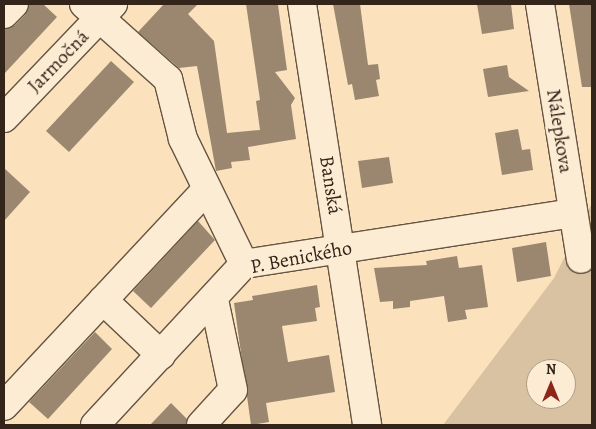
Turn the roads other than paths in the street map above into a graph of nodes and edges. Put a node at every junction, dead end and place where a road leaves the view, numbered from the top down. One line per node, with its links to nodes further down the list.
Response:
1 (14, 4): 5 (street)
2 (302, 4): 9 (street, Banská)
3 (540, 4): 8 (street, Nálepkova)
4 (99, 8): 6 (street, Jarmočná); 7 (street)
5 (4, 14)
6 (4, 118)
7 (207, 189): 11 (street); 12 (street)
8 (573, 213): 9 (street, P. Benického); 10 (street, Nálepkova)
9 (342, 248): 11 (street, P. Benického); 20 (street, Banská)
10 (581, 258)
11 (244, 264): 13 (street, P. Benického)
12 (103, 300): 14 (street); 15 (street)
13 (214, 300): 14 (street, P. Benického); 19 (street)
14 (161, 355): 18 (street, P. Benického)
15 (4, 406)
16 (4, 417): 17 (street)
17 (13, 425)
18 (95, 425)
19 (201, 425)
20 (367, 425)

